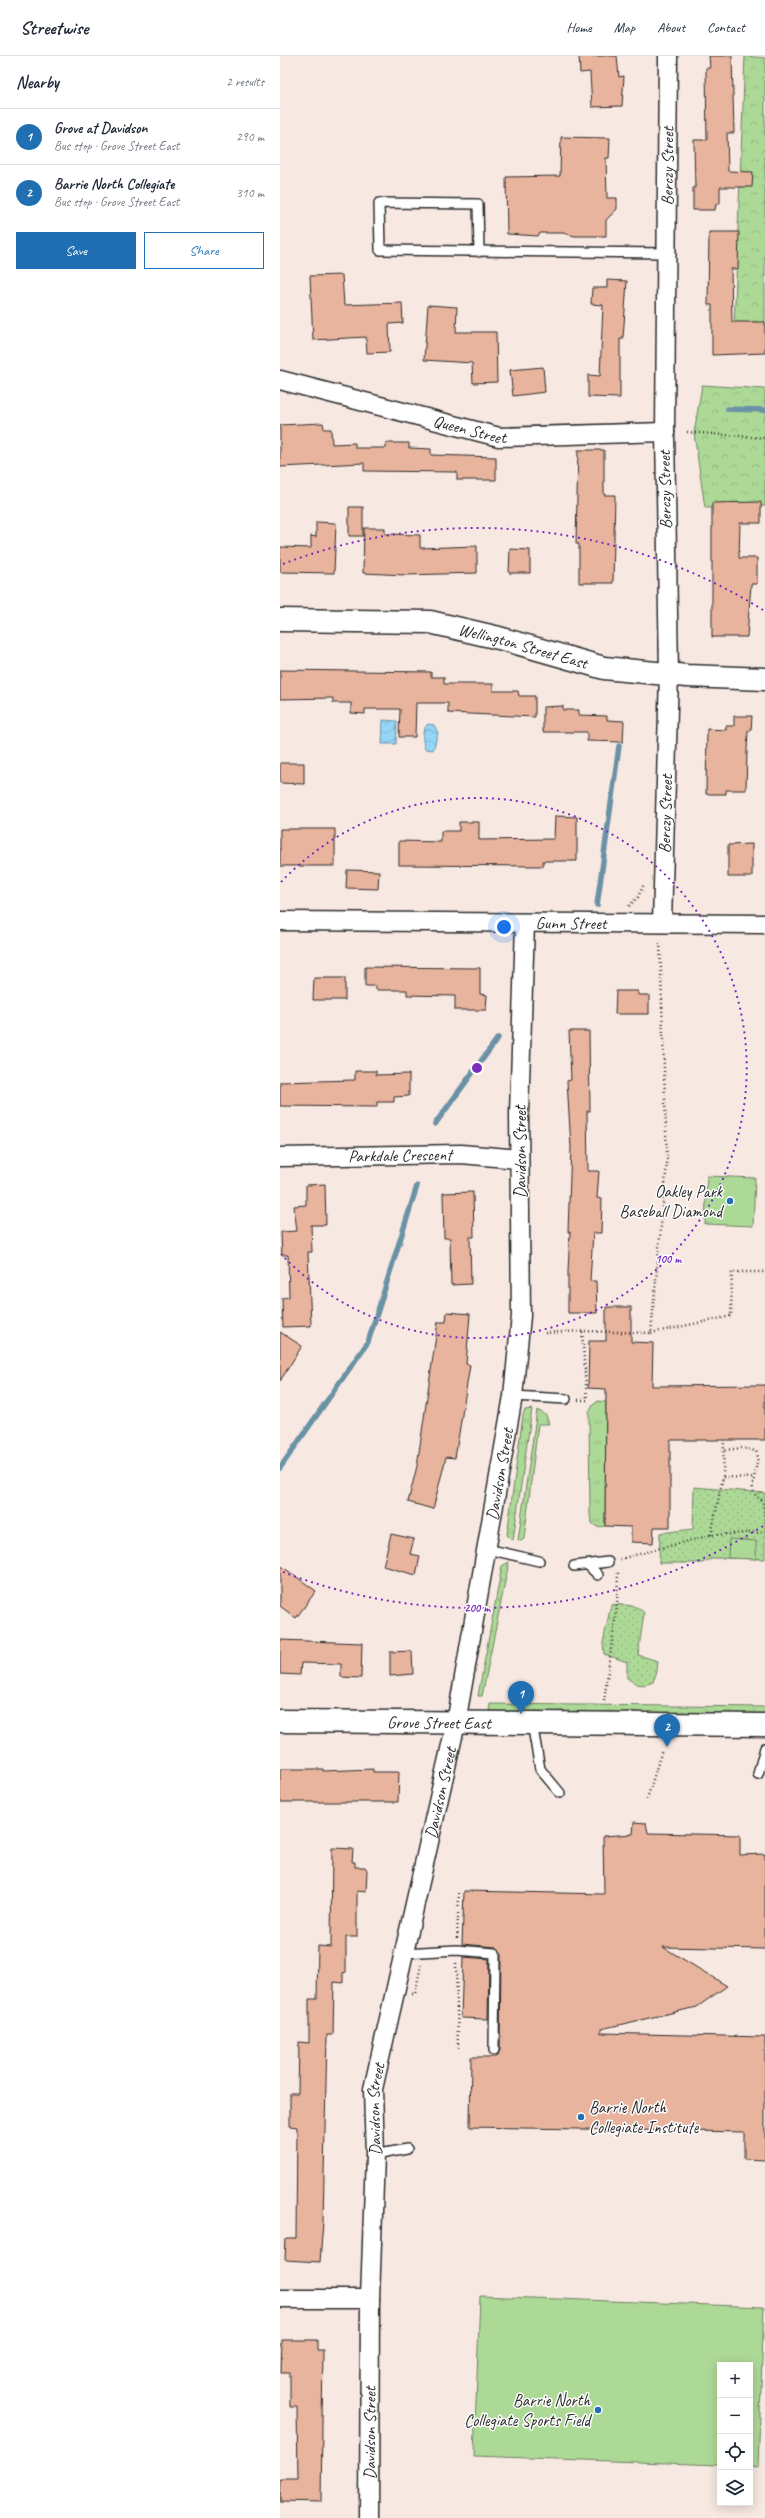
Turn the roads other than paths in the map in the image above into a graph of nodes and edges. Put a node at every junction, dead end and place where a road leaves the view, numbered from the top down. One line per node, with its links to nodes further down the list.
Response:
1 (668, 56): 3 (street, Berczy Street)
2 (479, 252): 2 (lane); 3 (lane)
3 (666, 253): 5 (street, Berczy Street)
4 (280, 380): 5 (street, Queen Street)
5 (664, 432): 7 (street, Berczy Street)
6 (280, 620): 7 (street, Wellington Street East)
7 (669, 673): 8 (street, Wellington Street East); 11 (street, Berczy Street)
8 (765, 679)
9 (280, 921): 10 (street, Gunn Street)
10 (526, 923): 11 (street, Gunn Street); 14 (street, Davidson Street)
11 (662, 923): 12 (street, Gunn Street)
12 (765, 924)
13 (280, 1157): 14 (street, Parkdale Crescent)
14 (519, 1159): 15 (street, Davidson Street)
15 (513, 1396): 16 (lane); 17 (street, Davidson Street)
16 (566, 1399)
17 (487, 1549): 18 (lane); 24 (street, Davidson Street)
18 (539, 1561)
19 (608, 1562): 20 (lane)
20 (588, 1565): 21 (lane); 22 (lane)
21 (574, 1566)
22 (598, 1575)
23 (280, 1721): 24 (street, Grove Street East)
24 (456, 1723): 25 (street, Grove Street East); 30 (street, Davidson Street)
25 (532, 1723): 26 (street, Grove Street East); 29 (lane)
26 (765, 1725)
27 (765, 1748): 28 (lane)
28 (758, 1774)
29 (560, 1792)
30 (404, 1953): 31 (lane); 33 (street, Davidson Street)
31 (494, 2050)
32 (407, 2149): 33 (lane)
33 (375, 2155): 35 (street, Davidson Street)
34 (280, 2299): 35 (street)
35 (370, 2299): 36 (street, Davidson Street)
36 (369, 2518)

